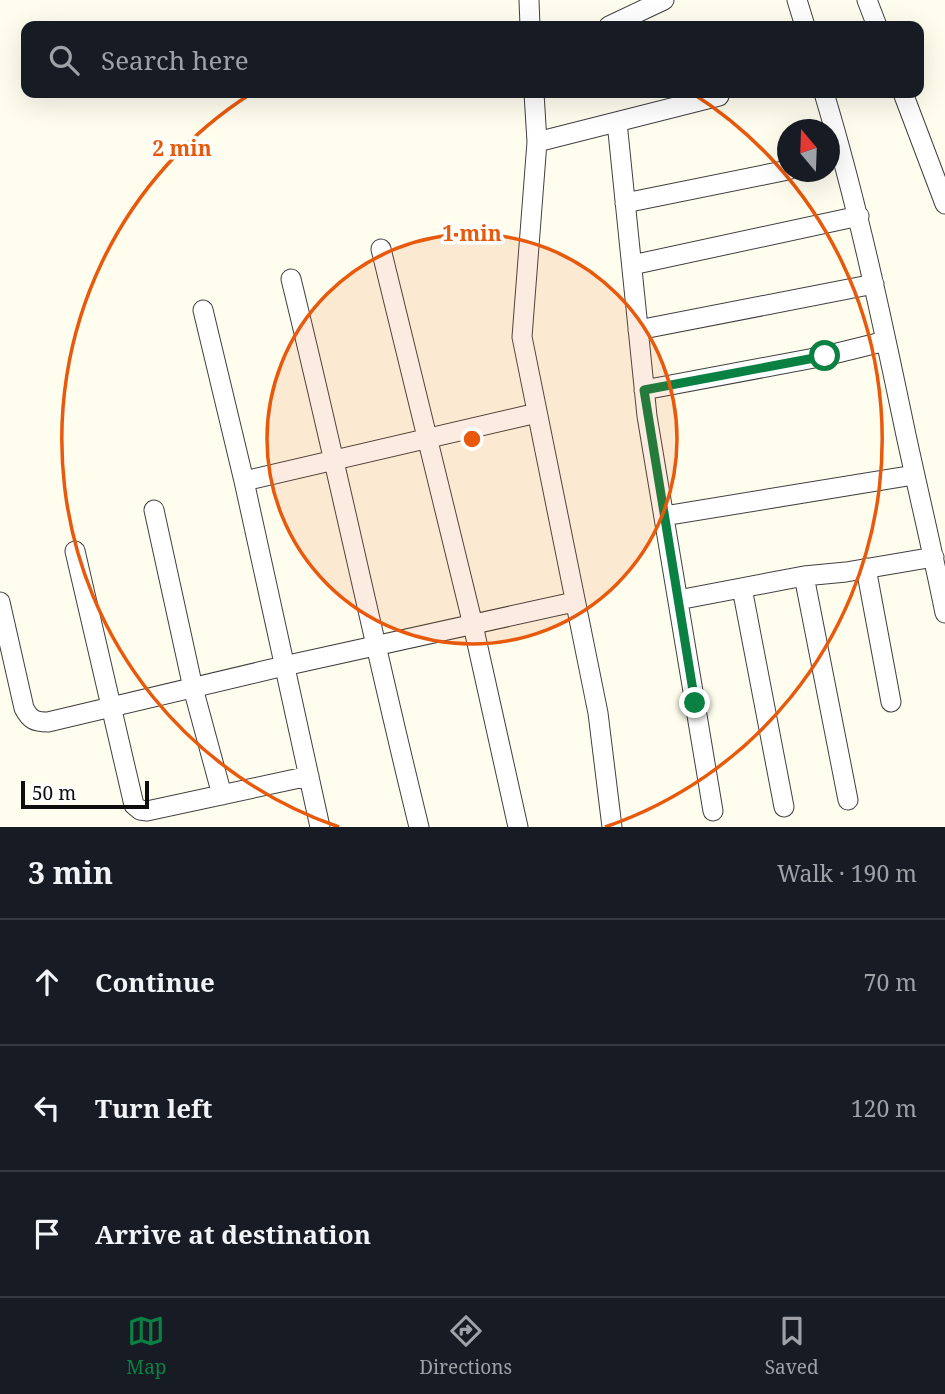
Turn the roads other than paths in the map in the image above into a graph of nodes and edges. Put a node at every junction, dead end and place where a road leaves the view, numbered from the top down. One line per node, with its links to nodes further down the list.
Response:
1 (529, 0): 5 (street)
2 (664, 0): 6 (street)
3 (797, 0): 7 (street)
4 (867, 0): 8 (street)
5 (530, 21)
6 (620, 21)
7 (803, 21)
8 (875, 21)
9 (534, 98): 15 (street)
10 (711, 98): 14 (street)
11 (825, 98): 13 (street)
12 (904, 98): 19 (street)
13 (829, 119)
14 (617, 122): 15 (street); 18 (street)
15 (537, 142): 29 (street)
16 (840, 168): 20 (street)
17 (777, 172): 18 (street)
18 (625, 203): 22 (street)
19 (945, 204)
20 (859, 216): 22 (street); 24 (street)
21 (381, 249): 30 (street)
22 (632, 265): 26 (street)
23 (291, 279): 31 (street)
24 (874, 284): 26 (street); 27 (street)
25 (203, 310): 33 (street)
26 (638, 330): 28 (street)
27 (886, 341): 28 (street); 32 (street)
28 (644, 390): 35 (street)
29 (537, 413): 30 (street); 43 (street)
30 (428, 438): 31 (street); 45 (street)
31 (336, 460): 33 (street); 46 (street)
32 (914, 475): 35 (street); 37 (street)
33 (244, 481): 47 (street)
34 (154, 510): 48 (street)
35 (664, 516): 41 (street)
36 (75, 551): 50 (street)
37 (934, 556): 38 (street); 44 (street)
38 (866, 568): 39 (street); 49 (street)
39 (804, 576): 40 (street); 53 (street)
40 (742, 588): 41 (street); 54 (street)
41 (678, 600): 55 (street)
42 (0, 602): 50 (street)
43 (574, 603): 45 (street); 59 (street)
44 (945, 612)
45 (472, 625): 46 (street); 58 (street)
46 (375, 646): 47 (street); 57 (street)
47 (284, 666): 48 (street); 51 (street)
48 (193, 688): 50 (street); 52 (street)
49 (891, 702)
50 (111, 707): 52 (street)
51 (309, 776): 52 (street); 56 (street)
52 (222, 795)
53 (848, 800)
54 (784, 807)
55 (713, 811)
56 (320, 827)
57 (419, 827)
58 (518, 827)
59 (612, 827)

